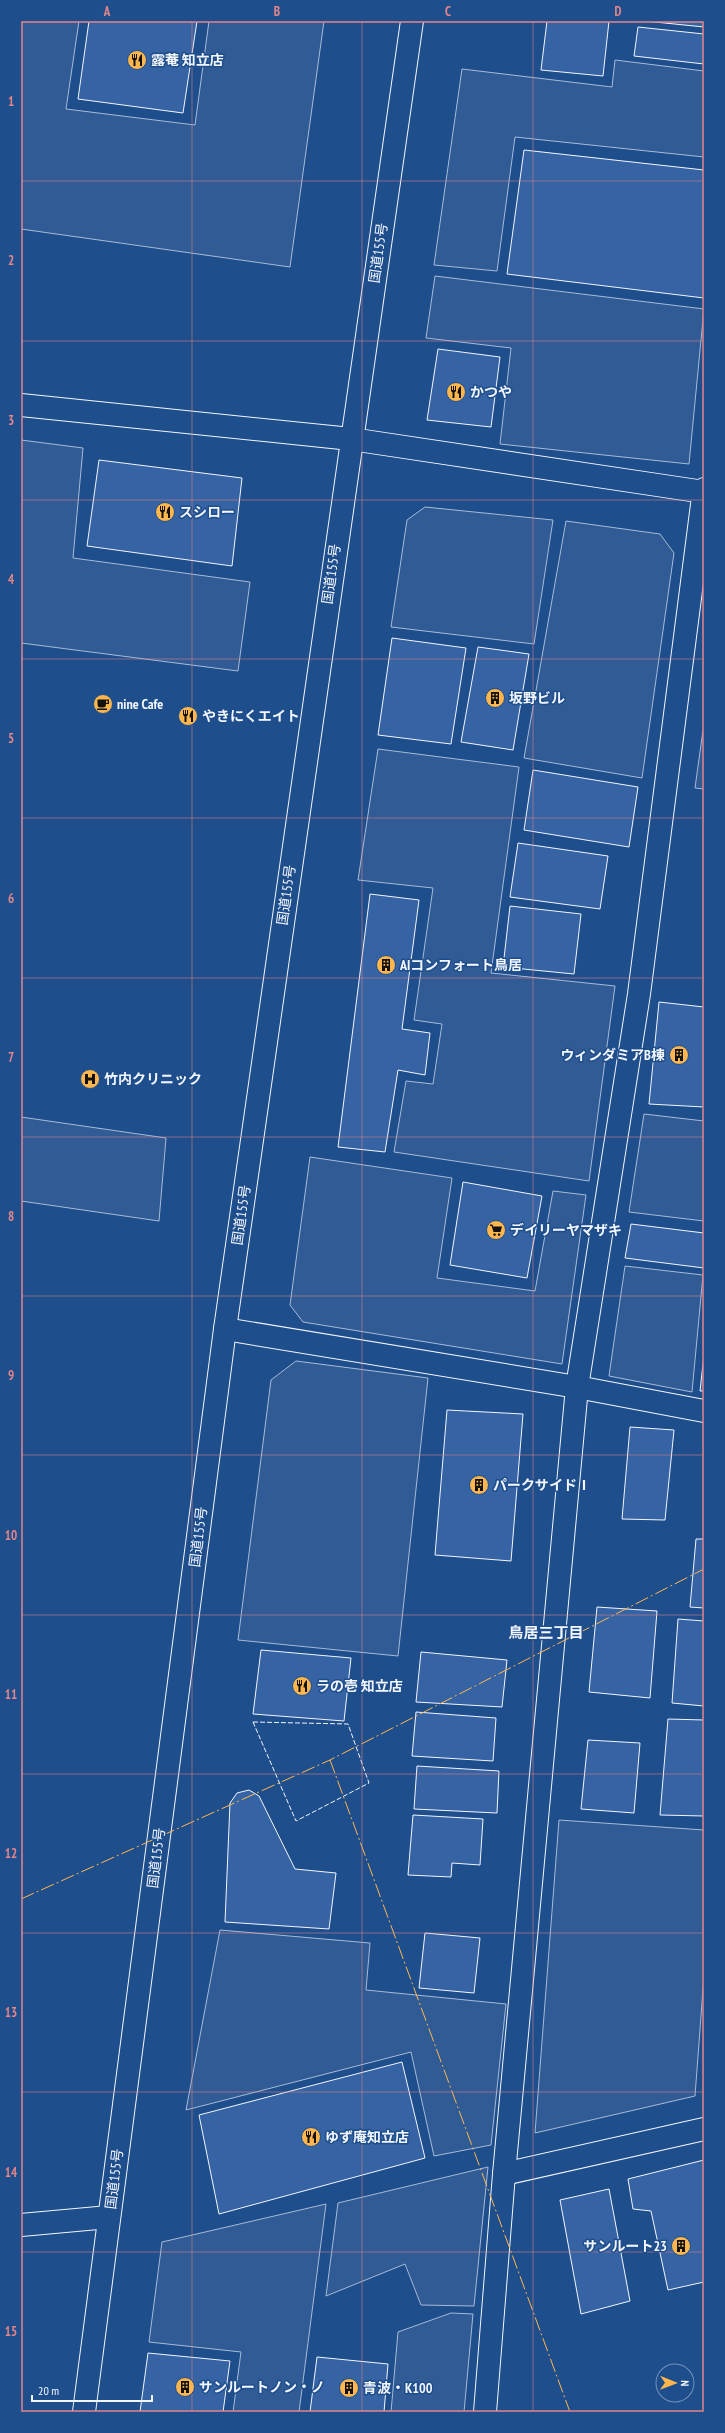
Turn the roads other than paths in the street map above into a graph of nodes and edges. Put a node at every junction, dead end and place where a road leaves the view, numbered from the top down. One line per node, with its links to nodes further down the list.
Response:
1 (412, 21): 3 (main road, 国道155号)
2 (21, 405): 3 (main road)
3 (351, 439): 4 (main road); 5 (main road, 国道155号)
4 (704, 491): 6 (main road)
5 (225, 1329): 6 (main road); 10 (main road, 国道155号)
6 (576, 1387): 7 (main road); 9 (main road)
7 (704, 1411)
8 (704, 2129): 9 (main road)
9 (504, 2174): 13 (main road)
10 (109, 2217): 11 (main road); 12 (main road, 国道155号)
11 (21, 2225)
12 (84, 2412)
13 (485, 2412)

